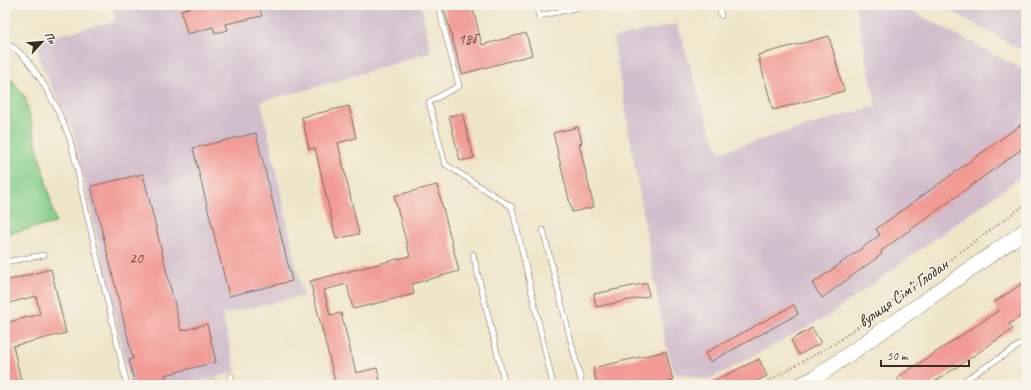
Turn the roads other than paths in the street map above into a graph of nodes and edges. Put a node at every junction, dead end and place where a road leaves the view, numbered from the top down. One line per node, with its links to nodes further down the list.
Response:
1 (438, 5): 18 (lane)
2 (536, 5): 3 (lane)
3 (589, 5)
4 (719, 5): 5 (lane)
5 (722, 16)
6 (5, 44): 15 (lane)
7 (543, 230): 19 (lane)
8 (1026, 230): 14 (street, вулиця Сім'ї Глодан)
9 (44, 254): 11 (lane)
10 (473, 254): 17 (lane)
11 (5, 262)
12 (1026, 341): 21 (lane)
13 (231, 376): 16 (lane)
14 (816, 382): 20 (street, вулиця Сім'ї Глодан)
15 (127, 385)
16 (233, 385)
17 (505, 385)
18 (553, 385)
19 (582, 385)
20 (800, 385)
21 (957, 385)

